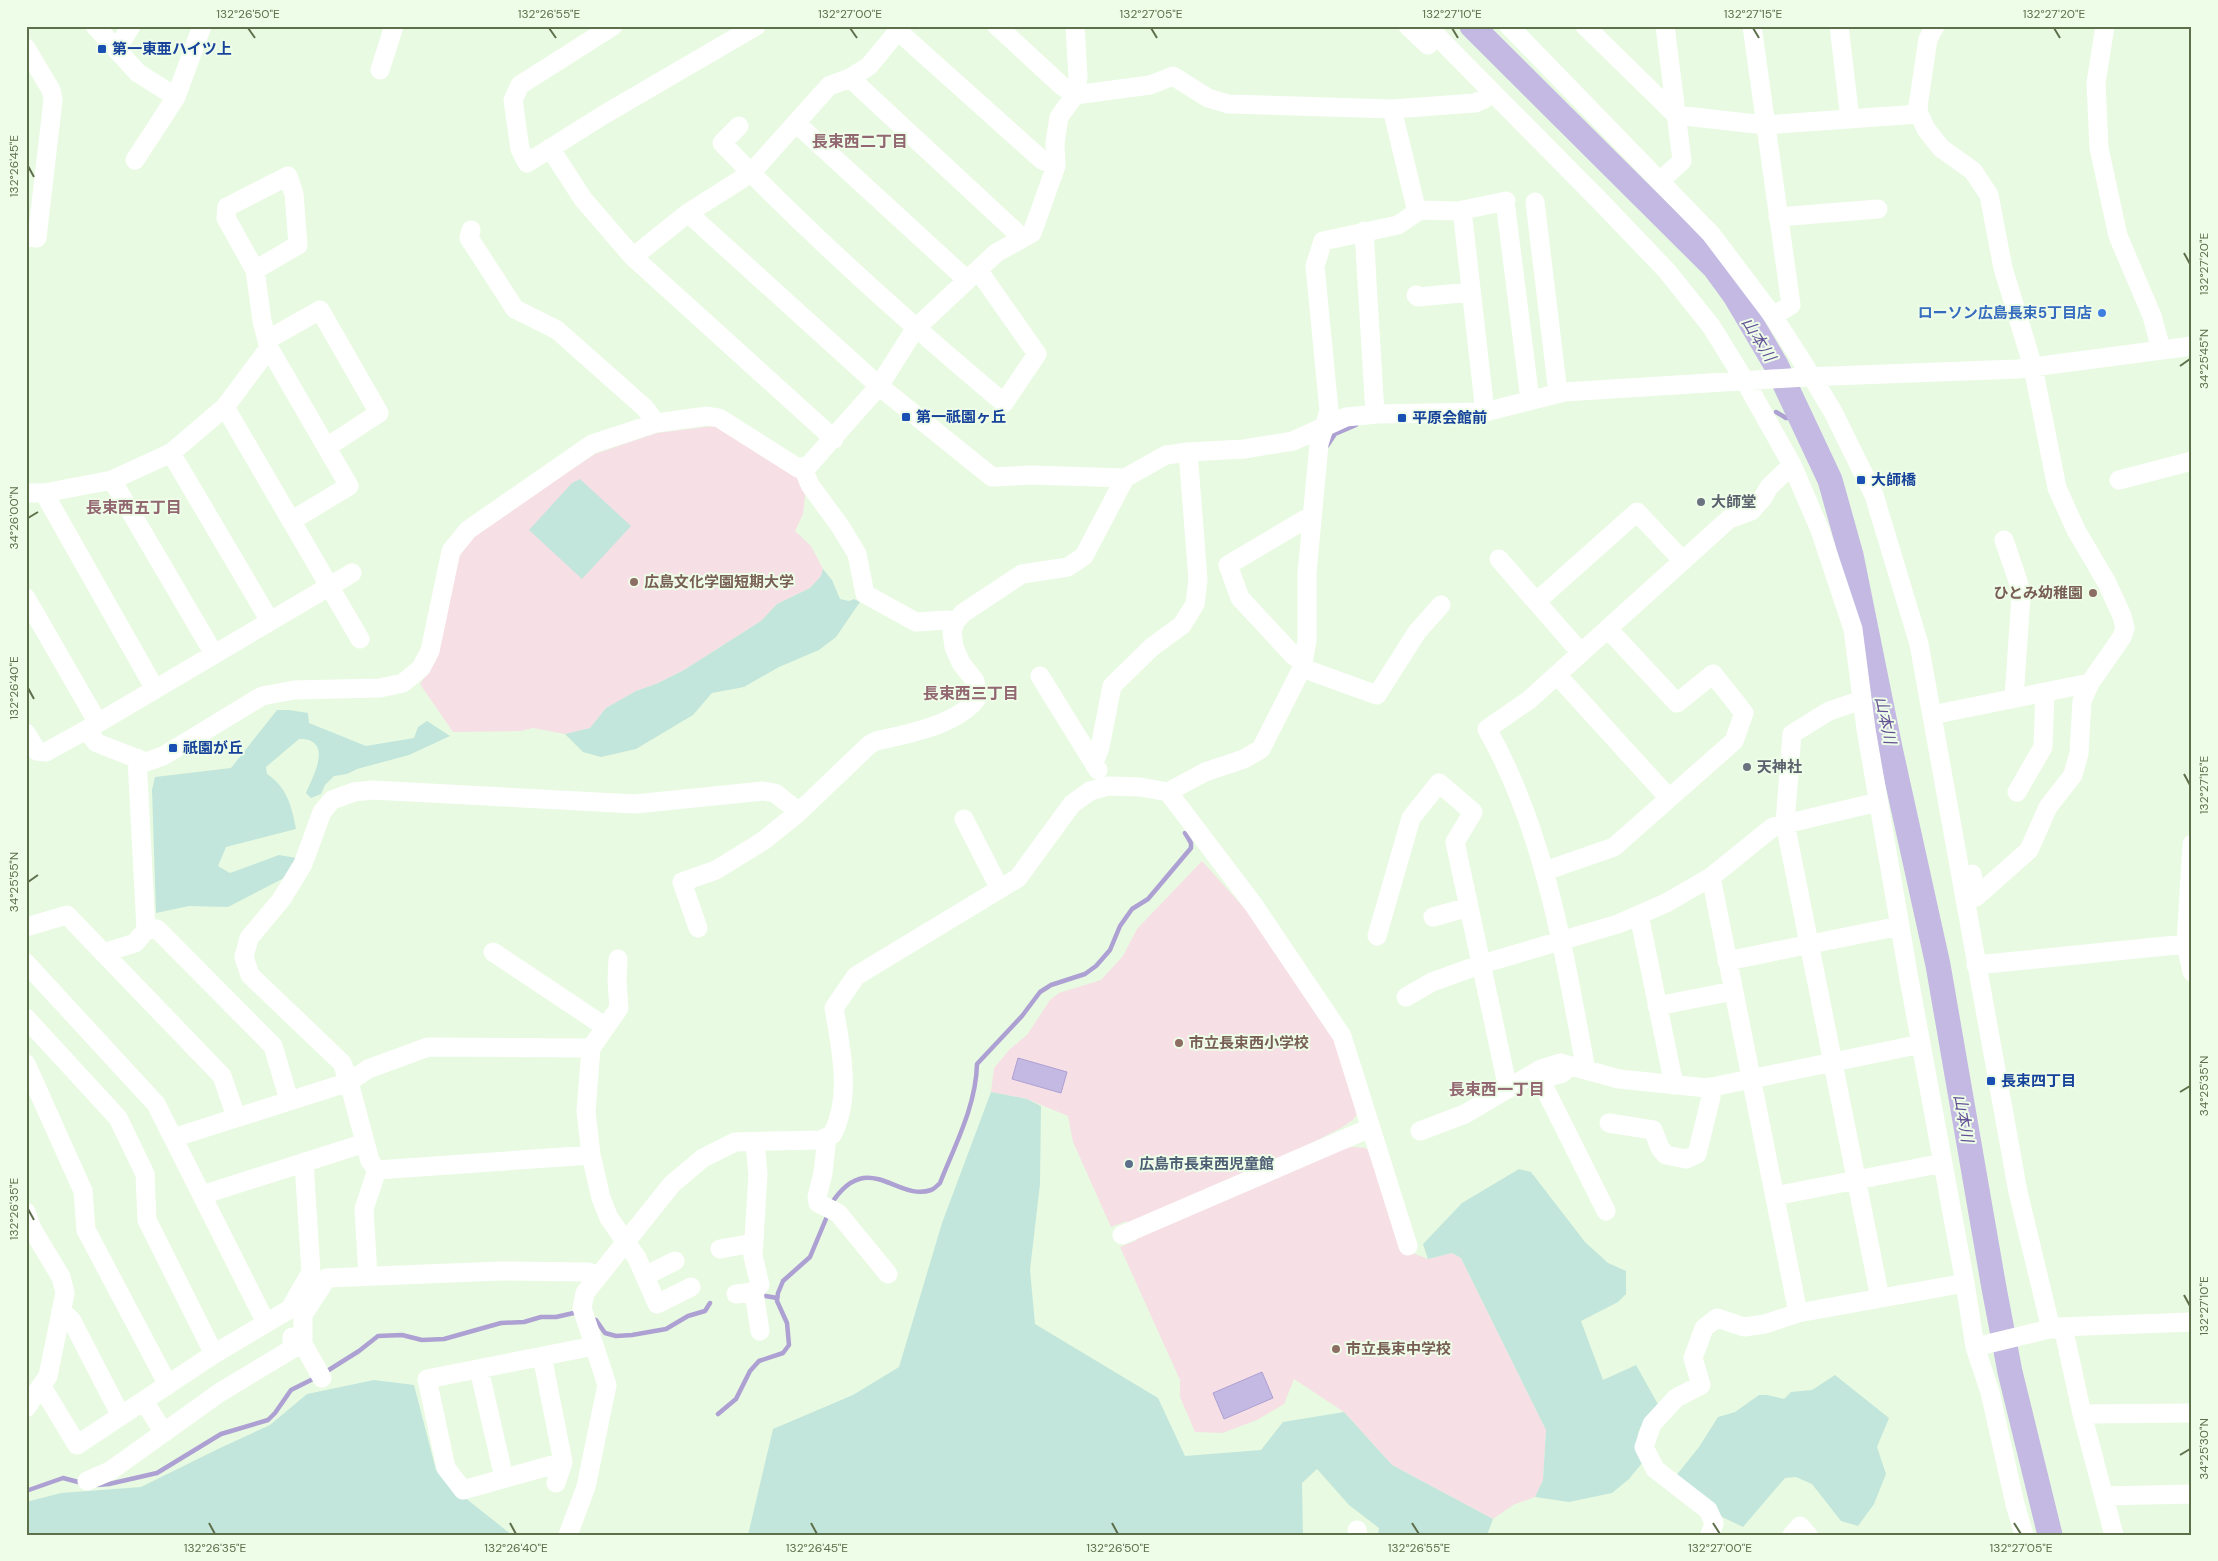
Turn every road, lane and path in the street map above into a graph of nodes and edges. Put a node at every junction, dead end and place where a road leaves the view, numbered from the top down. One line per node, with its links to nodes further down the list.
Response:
1 (95, 26): 20 (street)
2 (131, 26): 20 (street)
3 (202, 26): 24 (street)
4 (394, 26): 21 (street)
5 (613, 26): 33 (street)
6 (756, 26): 33 (street)
7 (997, 26): 23 (street)
8 (1075, 26): 23 (street)
9 (1408, 26): 18 (street)
10 (1510, 26): 37 (street)
11 (1585, 26): 28 (street)
12 (1665, 26): 28 (street)
13 (1752, 26): 31 (street)
14 (1839, 26): 29 (street)
15 (1935, 26): 27 (street)
16 (2105, 26): 58 (street)
17 (900, 28): 22 (street); 35 (street)
18 (1429, 35): 25 (street); 39 (street)
19 (26, 48): 47 (street)
20 (116, 50): 24 (street)
21 (380, 70)
22 (850, 78): 30 (street); 48 (street)
23 (1075, 95): 26 (street); 35 (street)
24 (176, 98): 34 (street)
25 (1484, 98): 26 (street); 39 (street)
26 (1392, 109): 41 (street)
27 (1919, 114): 29 (street); 59 (street)
28 (1676, 115): 31 (street); 37 (street)
29 (1850, 119): 31 (street)
30 (796, 122): 36 (street); 51 (street)
31 (1765, 125): 44 (street)
32 (739, 126): 36 (street)
33 (550, 148): 49 (street)
34 (134, 160)
35 (1056, 166): 48 (street)
36 (751, 173): 43 (street); 55 (street)
37 (1660, 181): 54 (street)
38 (1535, 202): 63 (street)
39 (1601, 202): 61 (street)
40 (1878, 209): 44 (street)
41 (1416, 210): 42 (street); 46 (street)
42 (1462, 210): 52 (street); 64 (street)
43 (688, 213): 49 (street); 62 (street)
44 (1778, 217): 54 (street)
45 (471, 230): 68 (street)
46 (1364, 231): 67 (street); 69 (street)
47 (26, 237)
48 (1020, 240): 51 (street)
49 (633, 257): 70 (street)
50 (255, 270): 50 (street); 56 (street)
51 (972, 275): 55 (street); 55 (street)
52 (1471, 292): 53 (street); 66 (street)
53 (1416, 295)
54 (1773, 316): 60 (street)
55 (915, 329): 62 (street)
56 (268, 344): 65 (street); 71 (street); 71 (street)
57 (2192, 346): 58 (street)
58 (2161, 349): 59 (street)
59 (2033, 367): 60 (street); 100 (street)
60 (1809, 377): 61 (street); 105 (street)
61 (1751, 380): 63 (street); 75 (street)
62 (879, 386): 70 (street); 77 (street)
63 (1558, 393): 64 (street)
64 (1530, 400): 66 (street)
65 (225, 408): 73 (street); 82 (street)
66 (1485, 412): 67 (street)
67 (1375, 414): 69 (street)
68 (656, 423): 76 (street); 108 (street)
69 (1323, 427): 72 (street); 81 (street)
70 (834, 439): 76 (street)
71 (326, 447): 82 (street)
72 (1188, 452): 77 (street); 109 (street)
73 (171, 454): 78 (street); 91 (street)
74 (2192, 462): 79 (street)
75 (1792, 465): 85 (street); 104 (street)
76 (803, 468): 92 (street)
77 (1125, 478): 92 (street)
78 (112, 480): 80 (street); 96 (street)
79 (2120, 480)
80 (35, 493): 101 (street)
81 (1312, 519): 97 (street); 97 (street)
82 (292, 521): 87 (street)
83 (2004, 540): 103 (street)
84 (1499, 559): 89 (street)
85 (1683, 561): 89 (street); 93 (street)
86 (352, 573): 87 (street)
87 (330, 586): 91 (street); 94 (street)
88 (26, 598): 106 (street)
89 (1537, 601): 95 (street)
90 (1442, 604): 97 (street)
91 (270, 621): 96 (street)
92 (955, 622): 115 (street)
93 (1608, 629): 95 (street); 113 (street)
94 (360, 639)
95 (1581, 653): 98 (street)
96 (214, 654): 101 (street)
97 (1303, 665): 111 (street)
98 (1557, 675): 113 (street); 120 (street)
99 (1040, 676): 109 (street)
100 (2090, 683): 102 (street); 119 (street)
101 (155, 689): 106 (street)
102 (2044, 692): 103 (street); 112 (street)
103 (2014, 698): 105 (street)
104 (1862, 700): 114 (street); 117 (street)
105 (1932, 715): 119 (street)
106 (92, 727): 107 (street); 108 (street)
107 (26, 733)
108 (136, 758): 129 (street)
109 (1094, 763): 110 (street)
110 (1108, 786): 111 (street); 122 (street)
111 (1168, 792): 160 (street)
112 (2017, 792)
113 (1668, 797): 120 (street)
114 (1878, 802): 117 (street); 126 (street)
115 (799, 812): 128 (street); 153 (street)
116 (964, 819): 122 (street)
117 (1785, 823): 121 (street); 133 (street)
118 (2192, 844): 132 (street)
119 (1958, 867): 140 (street)
120 (1545, 871): 131 (street)
121 (1710, 877): 125 (street); 137 (street)
122 (1000, 889): 162 (street)
123 (1469, 907): 124 (street); 130 (street); 139 (street)
124 (1433, 916)
125 (1639, 916): 131 (street); 144 (street)
126 (1900, 926): 133 (street); 147 (street)
127 (26, 927): 135 (street)
128 (698, 928)
129 (146, 930): 135 (street); 157 (street)
130 (1377, 936)
131 (1561, 941): 139 (street); 151 (street)
132 (2186, 944): 140 (street); 141 (street)
133 (1809, 945): 137 (street); 149 (street)
134 (493, 952): 146 (street)
135 (103, 953): 158 (street)
136 (618, 959): 146 (street)
137 (1727, 961): 142 (street)
138 (26, 964): 163 (street)
139 (1482, 964): 143 (street); 156 (street)
140 (1976, 965): 193 (street)
141 (2192, 972)
142 (1733, 990): 144 (street); 152 (street)
143 (1406, 997)
144 (1657, 1006): 154 (street)
145 (26, 1018): 198 (street)
146 (604, 1026): 148 (street)
147 (1921, 1044): 149 (street); 168 (street)
148 (591, 1048): 153 (street); 166 (street)
149 (1832, 1062): 152 (street); 170 (street)
150 (26, 1064): 202 (street)
151 (1579, 1068): 154 (street); 156 (street); 173 (street)
152 (1751, 1079): 155 (street); 172 (street)
153 (349, 1082): 157 (street); 165 (street)
154 (1674, 1085): 155 (street)
155 (1710, 1087): 159 (street)
156 (1508, 1089): 161 (street)
157 (289, 1100): 158 (street)
158 (236, 1117): 163 (street)
159 (1609, 1123)
160 (1370, 1128): 175 (street); 178 (street)
161 (1420, 1131)
162 (827, 1137): 164 (street); 181 (street)
163 (173, 1138): 171 (street)
164 (755, 1142): 176 (street); 177 (street)
165 (365, 1143): 167 (street); 169 (street)
166 (591, 1155): 169 (street); 176 (street)
167 (304, 1162): 171 (street); 188 (street)
168 (1943, 1163): 170 (street); 185 (street)
169 (377, 1170): 183 (street)
170 (1856, 1180): 172 (street); 187 (street)
171 (202, 1195): 192 (street)
172 (1775, 1196): 190 (street)
173 (1606, 1211)
174 (26, 1212): 189 (street)
175 (1122, 1235)
176 (625, 1240): 182 (street); 184 (street)
177 (753, 1243): 179 (street); 194 (street)
178 (1408, 1246)
179 (720, 1250)
180 (675, 1261): 184 (street)
181 (888, 1274)
182 (598, 1275): 183 (street); 196 (street)
183 (368, 1276): 195 (street)
184 (645, 1276): 186 (street)
185 (1966, 1283): 187 (street); 197 (street)
186 (691, 1287)
187 (1880, 1298): 190 (street)
188 (290, 1309): 192 (street); 195 (street)
189 (61, 1310): 203 (street); 208 (street)
190 (1798, 1313): 217 (street)
191 (2192, 1322): 193 (street)
192 (266, 1323): 198 (street)
193 (2051, 1328): 197 (street); 207 (street)
194 (760, 1331)
195 (298, 1346): 201 (street); 209 (street)
196 (594, 1346): 199 (street); 216 (street)
197 (1978, 1346): 220 (street)
198 (214, 1354): 202 (street)
199 (542, 1356): 200 (street); 210 (street)
200 (480, 1369): 211 (street); 211 (street)
201 (320, 1376)
202 (168, 1384): 204 (street)
203 (42, 1387): 205 (street); 208 (street)
204 (144, 1401): 208 (street); 209 (street)
205 (26, 1408)
206 (2192, 1412): 207 (street)
207 (2082, 1414): 215 (street)
208 (121, 1416)
209 (164, 1433): 212 (street)
210 (563, 1462): 211 (street); 213 (street)
211 (504, 1478)
212 (87, 1481)
213 (556, 1483)
214 (2192, 1494): 215 (street)
215 (2104, 1496): 221 (street)
216 (568, 1535)
217 (1710, 1535)
218 (1792, 1535): 219 (street)
219 (1808, 1535)
220 (2024, 1535)
221 (2114, 1535)

